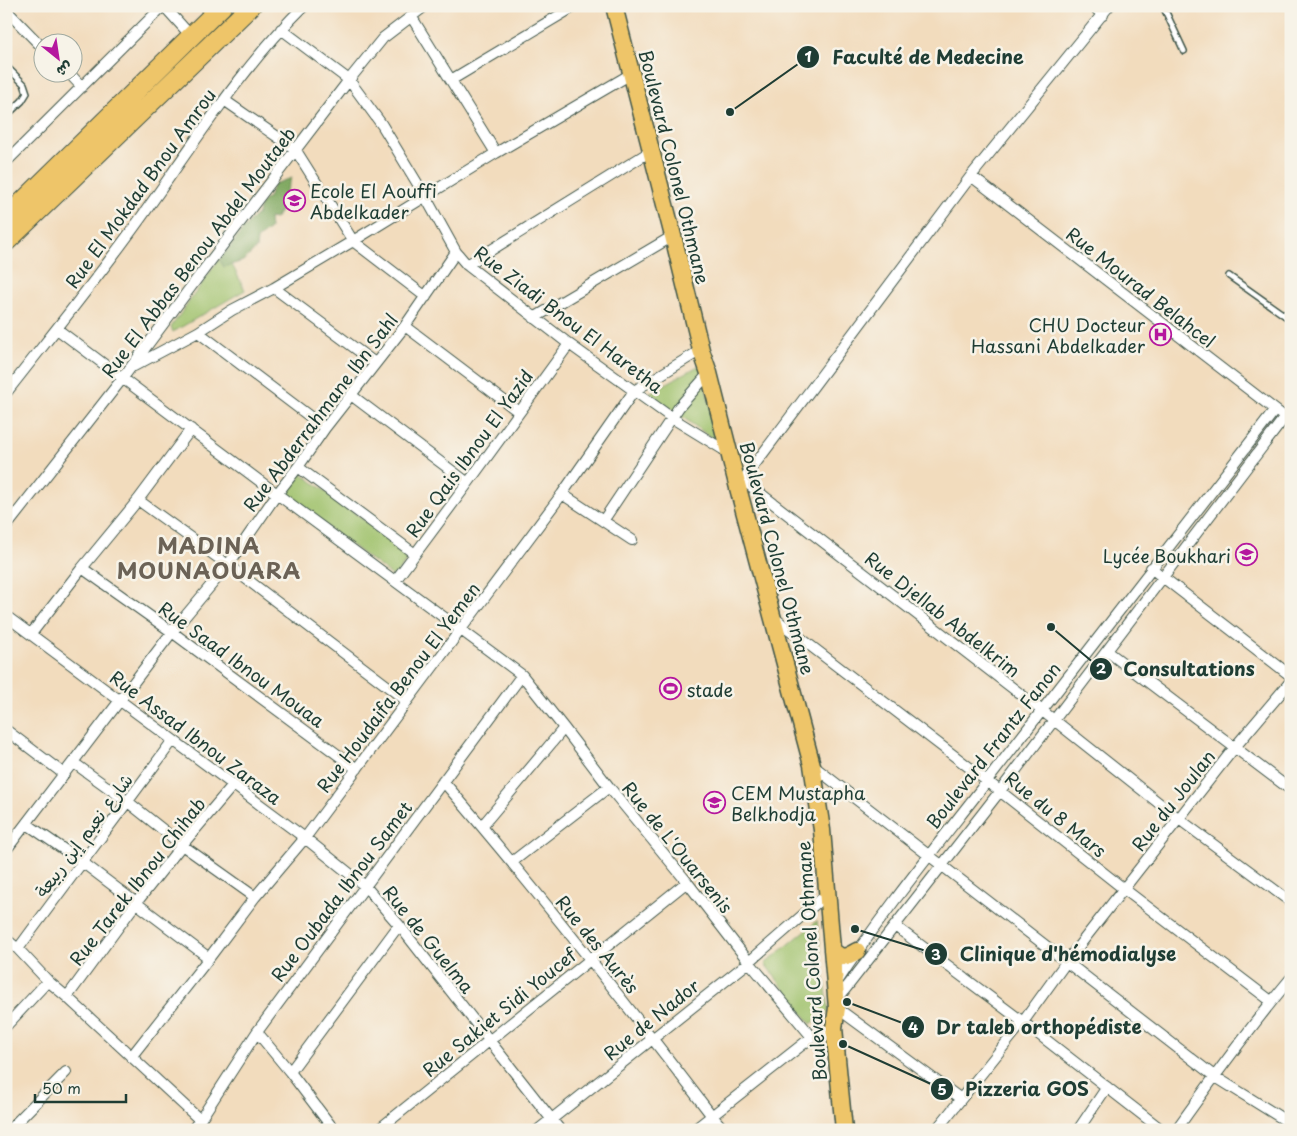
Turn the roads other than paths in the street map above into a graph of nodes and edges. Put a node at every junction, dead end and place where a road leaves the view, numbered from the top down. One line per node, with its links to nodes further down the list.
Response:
1 (163, 6): 14 (street); 22 (street)
2 (222, 6): 14 (highway)
3 (250, 6): 34 (highway)
4 (304, 6): 13 (street, Rue El Mokdad Bnou Amrou)
5 (425, 6): 12 (street, Rue El Abbas Benou Abdel Moutaeb)
6 (575, 6): 20 (street)
7 (614, 6): 18 (main road, Boulevard Colonel Othmane)
8 (1093, 6): 11 (street)
9 (1163, 6): 16 (lane)
10 (6, 10): 15 (street)
11 (1106, 10): 29 (street)
12 (411, 16): 19 (street, Rue El Abbas Benou Abdel Moutaeb); 20 (street)
13 (281, 29): 19 (street, Rue Ziadi Bnou El Haretha); 23 (street, Rue El Mokdad Bnou Amrou)
14 (192, 36): 31 (highway)
15 (32, 37)
16 (1184, 51)
17 (6, 66): 24 (lane)
18 (631, 74): 26 (main road, Boulevard Colonel Othmane); 27 (street)
19 (349, 80): 25 (street, Rue El Abbas Benou Abdel Moutaeb); 30 (street, Rue Ziadi Bnou El Haretha)
20 (451, 80): 27 (street)
21 (77, 82): 22 (street)
22 (82, 87): 28 (street)
23 (224, 100): 25 (street); 43 (street, Rue El Mokdad Bnou Amrou)
24 (6, 116)
25 (295, 149): 33 (street); 48 (street, Rue El Abbas Benou Abdel Moutaeb)
26 (651, 151): 32 (main road, Boulevard Colonel Othmane); 36 (street)
27 (496, 153): 30 (street)
28 (6, 162)
29 (971, 176): 54 (street, Rue Mourad Belahcel); 63 (street)
30 (425, 196): 33 (street); 35 (street, Rue Ziadi Bnou El Haretha)
31 (6, 218)
32 (673, 236): 40 (street); 46 (main road, Boulevard Colonel Othmane)
33 (353, 241): 38 (street); 39 (street)
34 (6, 242)
35 (456, 252): 36 (street, Rue Ziadi Bnou El Haretha); 39 (street, Rue Abderrahmane Ibn Sahl)
36 (467, 265): 40 (street, Rue Ziadi Bnou El Haretha)
37 (1229, 276): 41 (lane)
38 (274, 288): 44 (street); 47 (street)
39 (426, 297): 42 (street, Rue Abderrahmane Ibn Sahl)
40 (534, 318): 45 (street, Rue Ziadi Bnou El Haretha)
41 (1291, 320)
42 (405, 326): 47 (street, Rue Abderrahmane Ibn Sahl); 55 (street)
43 (57, 329): 50 (street, Rue de L'Ouarsenis); 52 (street, Rue El Mokdad Bnou Amrou)
44 (198, 332): 48 (street); 58 (street)
45 (569, 344): 51 (street, Rue Ziadi Bnou El Haretha); 55 (street, Rue Qais Ibnou El Yazid)
46 (701, 350): 49 (main road, Boulevard Colonel Othmane); 51 (street, Rue Houdaifa Benou El Yemen)
47 (375, 363): 53 (street, Rue Abderrahmane Ibn Sahl)
48 (130, 368): 50 (street, Rue El Abbas Benou Abdel Moutaeb)
49 (709, 373): 56 (street); 60 (main road, Boulevard Colonel Othmane)
50 (122, 379): 59 (street, Rue de L'Ouarsenis); 68 (street, Rue El Abbas Benou Abdel Moutaeb)
51 (634, 391): 56 (street, Rue Ziadi Bnou El Haretha); 65 (street, Rue Houdaifa Benou El Yemen)
52 (6, 392)
53 (351, 395): 58 (street, Rue Abderrahmane Ibn Sahl); 62 (street)
54 (1274, 410): 57 (street, Rue Mourad Belahcel); 73 (street, Boulevard Frantz Fanon)
55 (519, 412): 62 (street, Rue Qais Ibnou El Yazid)
56 (672, 418): 60 (street, Rue Ziadi Bnou El Haretha); 67 (street)
57 (1288, 420): 74 (street)
58 (325, 428): 61 (street, Rue Abderrahmane Ibn Sahl)
59 (191, 429): 64 (street, Rue de L'Ouarsenis); 66 (street)
60 (730, 453): 63 (main road, Boulevard Colonel Othmane)
61 (298, 467): 64 (street, Rue Abderrahmane Ibn Sahl); 70 (street)
62 (468, 483): 70 (street, Rue Qais Ibnou El Yazid)
63 (741, 484): 78 (main road, Boulevard Colonel Othmane); 89 (street, Rue Djellab Abdelkrim)
64 (277, 494): 71 (street, Rue Abderrahmane Ibn Sahl); 75 (street, Rue de L'Ouarsenis)
65 (562, 494): 67 (street); 80 (street, Rue Houdaifa Benou El Yemen)
66 (138, 500): 71 (street); 72 (street)
67 (603, 521): 69 (street)
68 (6, 528)
69 (632, 540)
70 (415, 554): 75 (street, Rue Qais Ibnou El Yazid)
71 (228, 565): 81 (street, Rue Abderrahmane Ibn Sahl); 88 (street)
72 (82, 568): 81 (street, Rue Saad Ibnou Mouaa); 82 (street)
73 (1151, 568): 74 (street); 76 (street, Boulevard Frantz Fanon)
74 (1163, 578): 79 (street); 85 (street)
75 (395, 581): 80 (street, Rue de L'Ouarsenis)
76 (1119, 609): 79 (street); 89 (street, Boulevard Frantz Fanon)
77 (6, 616): 82 (street, Rue Assad Ibnou Zaraza)
78 (772, 616): 96 (main road, Boulevard Colonel Othmane); 99 (street, Rue du 8 Mars)
79 (1132, 619): 83 (street)
80 (460, 630): 84 (street, Rue de L'Ouarsenis); 88 (street, Rue Houdaifa Benou El Yemen)
81 (172, 632): 87 (street, Rue Abderrahmane Ibn Sahl); 97 (street, Rue Saad Ibnou Mouaa)
82 (31, 634): 87 (street, Rue Assad Ibnou Zaraza)
83 (1107, 651): 90 (street); 94 (street)
84 (522, 675): 91 (street, Rue de L'Ouarsenis); 100 (street, Rue Oubada Ibnou Samet)
85 (1291, 676)
86 (1291, 681): 94 (street, Rue du Joulan)
87 (120, 701): 93 (street, Rue Assad Ibnou Zaraza); 95 (street, Rue Abderrahmane Ibn Sahl)
88 (407, 701): 97 (street, Rue Houdaifa Benou El Yemen)
89 (1041, 711): 90 (street, Rue Djellab Abdelkrim); 99 (street, Boulevard Frantz Fanon)
90 (1054, 720): 104 (street); 106 (street, Rue Djellab Abdelkrim)
91 (564, 728): 102 (street, Rue de L'Ouarsenis); 108 (street)
92 (6, 730): 98 (street)
93 (174, 740): 101 (street, Rue Assad Ibnou Zaraza); 105 (street, شارع نعيم إبن ربيعة)
94 (1235, 747): 103 (street); 106 (street, Rue du Joulan)
95 (74, 763): 98 (street, Rue Abderrahmane Ibn Sahl); 105 (street)
96 (812, 765): 112 (street); 119 (main road, Boulevard Colonel Othmane)
97 (356, 769): 109 (street, Rue Houdaifa Benou El Yemen)
98 (64, 774): 107 (street, Rue Abderrahmane Ibn Sahl)
99 (988, 781): 104 (street, Rue du 8 Mars); 112 (street, Boulevard Frantz Fanon)
100 (443, 782): 108 (street, Rue des Aurès); 117 (street, Rue Oubada Ibnou Samet)
101 (233, 785): 109 (street, Rue Assad Ibnou Zaraza); 110 (street, Rue Tarek Ibnou Chihab)
102 (609, 787): 114 (street); 116 (street, Rue de L'Ouarsenis)
103 (1291, 790)
104 (1000, 791): 115 (street); 118 (street, Rue du 8 Mars)
105 (128, 802): 110 (street); 113 (street, شارع نعيم إبن ربيعة)
106 (1179, 819): 118 (street, Rue du Joulan); 121 (street, Rue Djellab Abdelkrim)
107 (27, 824): 111 (street, Rue Abderrahmane Ibn Sahl); 113 (street)
108 (482, 826): 114 (street, Rue des Aurès)
109 (304, 838): 117 (street, Rue Assad Ibnou Zaraza); 120 (street, Rue Houdaifa Benou El Yemen)
110 (182, 845): 120 (street); 122 (street, Rue Tarek Ibnou Chihab)
111 (7, 847)
112 (928, 855): 115 (street); 128 (street, Boulevard Frantz Fanon)
113 (82, 862): 122 (street); 126 (street, شارع نعيم إبن ربيعة)
114 (512, 862): 130 (street, Rue des Aurès)
115 (941, 865): 124 (street); 132 (street)
116 (687, 882): 130 (street, Rue Sakiet Sidi Youcef); 131 (street, Rue de L'Ouarsenis)
117 (365, 886): 123 (street, Rue de Guelma); 141 (street, Rue Oubada Ibnou Samet)
118 (1124, 889): 132 (street, Rue du Joulan); 137 (street, Rue du 8 Mars)
119 (827, 894): 127 (main road, Boulevard Colonel Othmane); 131 (street, Rue de Nador)
120 (255, 897): 129 (street, Rue Houdaifa Benou El Yemen)
121 (1291, 902)
122 (136, 904): 129 (street); 135 (street, Rue Tarek Ibnou Chihab)
123 (400, 924): 144 (street, Rue de Guelma); 147 (street)
124 (895, 926): 136 (street); 138 (street)
125 (6, 939): 126 (street)
126 (18, 949): 134 (street)
127 (832, 950): 128 (main road); 136 (main road, Boulevard Colonel Othmane)
128 (857, 951): 136 (street, Boulevard Frantz Fanon)
129 (209, 958): 145 (street, Rue Houdaifa Benou El Yemen)
130 (591, 959): 143 (street, Rue des Aurès); 144 (street, Rue Sakiet Sidi Youcef)
131 (749, 962): 142 (street, Rue de L'Ouarsenis); 143 (street, Rue de Nador)
132 (1067, 962): 138 (street, Rue du Joulan); 148 (street)
133 (1291, 978): 137 (street)
134 (48, 981): 135 (street); 139 (street)
135 (67, 997): 145 (street)
136 (836, 998): 140 (main road, Boulevard Colonel Othmane); 150 (street)
137 (1271, 1001): 148 (street)
138 (1023, 1022): 149 (street); 150 (street, Rue du Joulan)
139 (6, 1026)
140 (834, 1028): 142 (street); 163 (main road, Boulevard Colonel Othmane)
141 (257, 1032): 147 (street); 153 (street, Rue Oubada Ibnou Samet)
142 (812, 1037): 151 (street)
143 (653, 1039): 151 (street, Rue des Aurès); 152 (street, Rue de Nador)
144 (489, 1040): 152 (street, Rue de Guelma); 158 (street, Rue Sakiet Sidi Youcef)
145 (131, 1057): 153 (street)
146 (66, 1072): 155 (street)
147 (290, 1072): 157 (street)
148 (1214, 1076): 154 (street); 167 (street)
149 (1106, 1087): 165 (street); 166 (street)
150 (961, 1099): 164 (street, Rue du Joulan)
151 (712, 1116): 161 (street); 162 (street, Rue des Aurès)
152 (552, 1119): 159 (street, Rue de Nador); 160 (street, Rue de Guelma)
153 (200, 1120): 156 (street, Rue Oubada Ibnou Samet)
154 (1291, 1124)
155 (10, 1130)
156 (192, 1130)
157 (334, 1130)
158 (378, 1130)
159 (538, 1130)
160 (560, 1130)
161 (694, 1130)
162 (724, 1130)
163 (844, 1130)
164 (936, 1130)
165 (1078, 1130)
166 (1162, 1130)
167 (1176, 1130)

